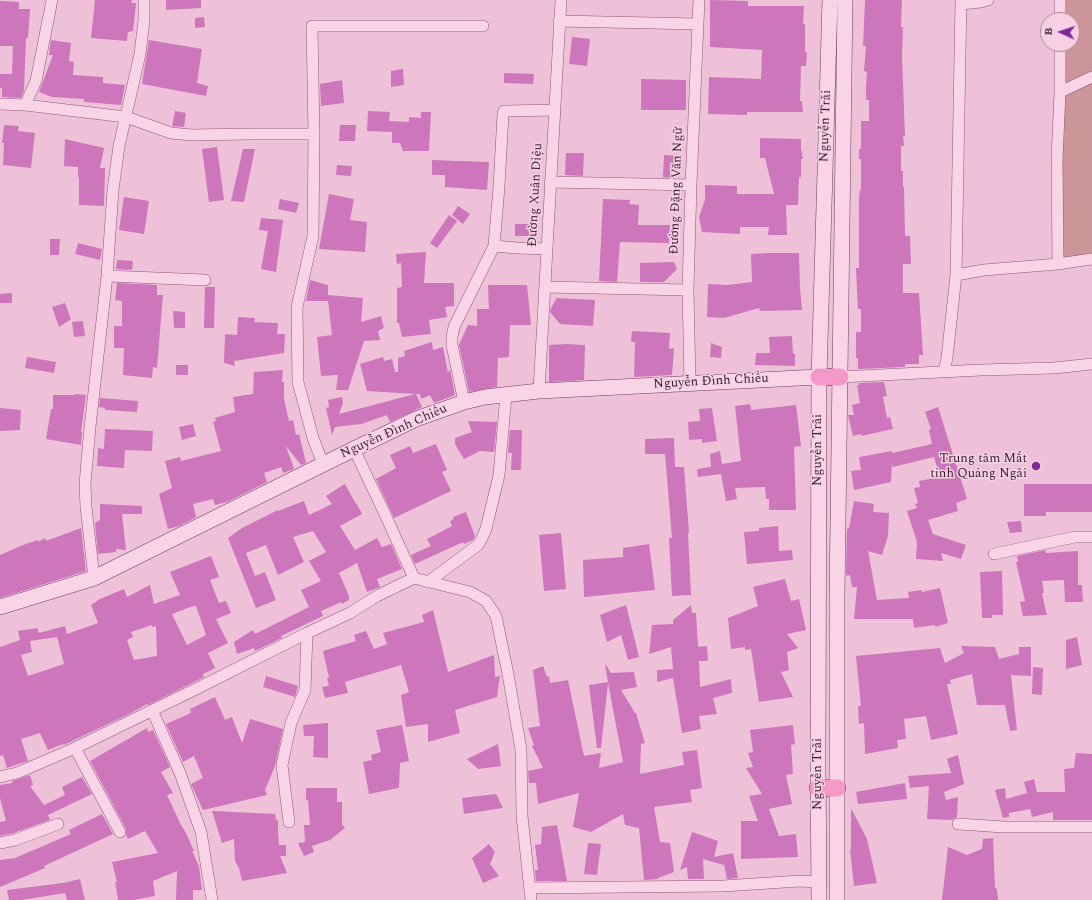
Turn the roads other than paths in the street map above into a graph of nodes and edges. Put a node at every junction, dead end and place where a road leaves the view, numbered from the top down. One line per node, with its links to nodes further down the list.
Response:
1 (52, 0): 18 (street)
2 (144, 0): 20 (street)
3 (560, 0): 11 (street, Đường Xuân Diệu)
4 (700, 0): 12 (street, Đường Đặng Văn Ngữ)
5 (830, 0): 35 (main road, Nguyễn Trãi)
6 (845, 0): 36 (main road, Nguyễn Trãi)
7 (988, 0): 9 (street)
8 (1060, 0): 10 (street)
9 (961, 2): 28 (street)
10 (1060, 12)
11 (559, 21): 12 (street); 19 (street, Đường Xuân Diệu)
12 (698, 24): 23 (street, Đường Đặng Văn Ngữ)
13 (484, 26): 21 (street)
14 (1060, 52): 16 (street)
15 (1092, 77): 16 (street)
16 (1060, 92): 27 (street)
17 (0, 104): 18 (street)
18 (25, 105): 20 (street)
19 (554, 110): 22 (street, Đường Xuân Diệu); 24 (street)
20 (126, 117): 21 (street); 29 (street)
21 (314, 134): 42 (street)
22 (550, 182): 23 (street); 25 (street, Đường Xuân Diệu)
23 (691, 185): 32 (street, Đường Đặng Văn Ngữ)
24 (494, 246): 25 (street); 40 (street)
25 (546, 249): 31 (street, Đường Xuân Diệu)
26 (1092, 259): 27 (street)
27 (1058, 264): 28 (street)
28 (956, 275): 34 (street)
29 (107, 276): 30 (street); 45 (street)
30 (205, 280)
31 (544, 287): 32 (street); 38 (street, Đường Xuân Diệu)
32 (688, 290): 37 (street, Đường Đặng Văn Ngữ)
33 (1092, 364): 34 (street)
34 (944, 372): 36 (street)
35 (819, 377): 36 (main road); 37 (main road, Nguyễn Đình Chiểu); 53 (main road, Nguyễn Trãi)
36 (840, 378): 54 (main road, Nguyễn Trãi)
37 (690, 383): 38 (main road, Nguyễn Đình Chiểu)
38 (539, 391): 39 (main road, Nguyễn Đình Chiểu)
39 (506, 395): 40 (main road, Nguyễn Đình Chiểu); 47 (street)
40 (464, 402): 41 (main road, Nguyễn Đình Chiểu)
41 (354, 449): 42 (main road, Nguyễn Đình Chiểu); 46 (street)
42 (323, 464): 45 (main road, Nguyễn Đình Chiểu)
43 (1092, 537): 44 (street)
44 (994, 554)
45 (94, 578): 48 (main road, Nguyễn Đình Chiểu)
46 (414, 578): 47 (street); 49 (street)
47 (428, 582): 62 (street)
48 (0, 607)
49 (307, 633): 50 (street); 55 (street)
50 (152, 710): 51 (street); 63 (street)
51 (75, 748): 52 (street); 59 (street)
52 (0, 777)
53 (818, 788): 54 (main road); 61 (main road, Nguyễn Trãi)
54 (837, 788): 66 (main road, Nguyễn Trãi)
55 (289, 822)
56 (58, 824): 60 (street)
57 (958, 824): 58 (street)
58 (1092, 827)
59 (120, 832)
60 (0, 843)
61 (819, 882): 62 (street); 65 (main road, Nguyễn Trãi)
62 (530, 888): 64 (street)
63 (212, 900)
64 (531, 900)
65 (819, 900)
66 (837, 900)

